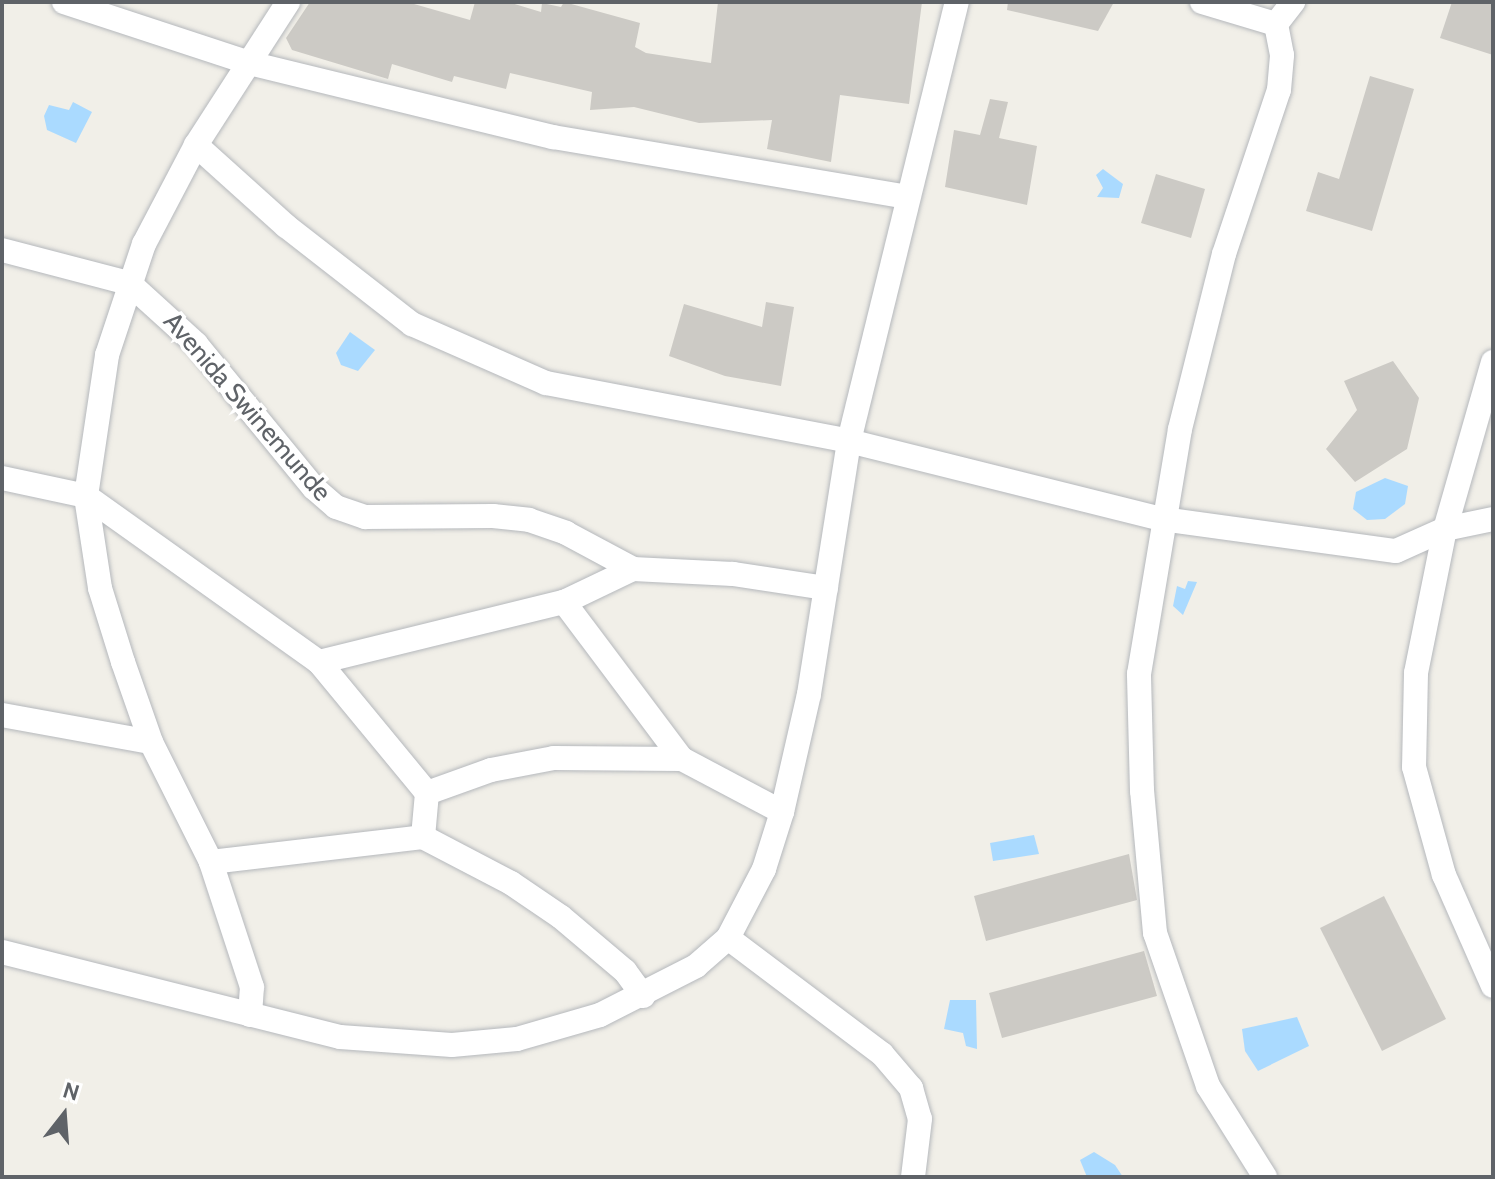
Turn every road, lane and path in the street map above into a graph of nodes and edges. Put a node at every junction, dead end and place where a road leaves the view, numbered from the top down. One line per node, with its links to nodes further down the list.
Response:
1 (64, 2): 7 (street)
2 (288, 2): 7 (street)
3 (957, 2): 9 (street)
4 (1202, 2): 6 (street)
5 (1293, 2): 6 (street)
6 (1276, 24): 16 (street)
7 (249, 63): 8 (street); 9 (street)
8 (196, 145): 11 (street); 13 (street)
9 (907, 197): 13 (street)
10 (2, 250): 11 (street, Avenida Swinemunde)
11 (129, 283): 15 (street); 19 (street, Avenida Swinemunde)
12 (1493, 362): 18 (street)
13 (849, 441): 16 (street); 20 (street)
14 (2, 478): 15 (street)
15 (86, 496): 22 (street); 24 (street)
16 (1162, 519): 18 (street); 36 (street)
17 (1493, 519): 18 (street)
18 (1445, 529): 32 (street)
19 (633, 569): 20 (street, Avenida Swinemunde); 21 (street)
20 (826, 588): 27 (street)
21 (564, 602): 22 (street); 25 (street)
22 (319, 662): 26 (street)
23 (2, 715): 24 (street)
24 (151, 742): 29 (street)
25 (682, 759): 26 (street); 27 (street)
26 (427, 793): 28 (street)
27 (782, 812): 30 (street)
28 (423, 837): 29 (street); 33 (street)
29 (211, 862): 34 (street)
30 (728, 938): 33 (street); 35 (street)
31 (2, 952): 34 (street)
32 (1493, 986)
33 (643, 996): 34 (street)
34 (250, 1015)
35 (913, 1177)
36 (1265, 1177)

